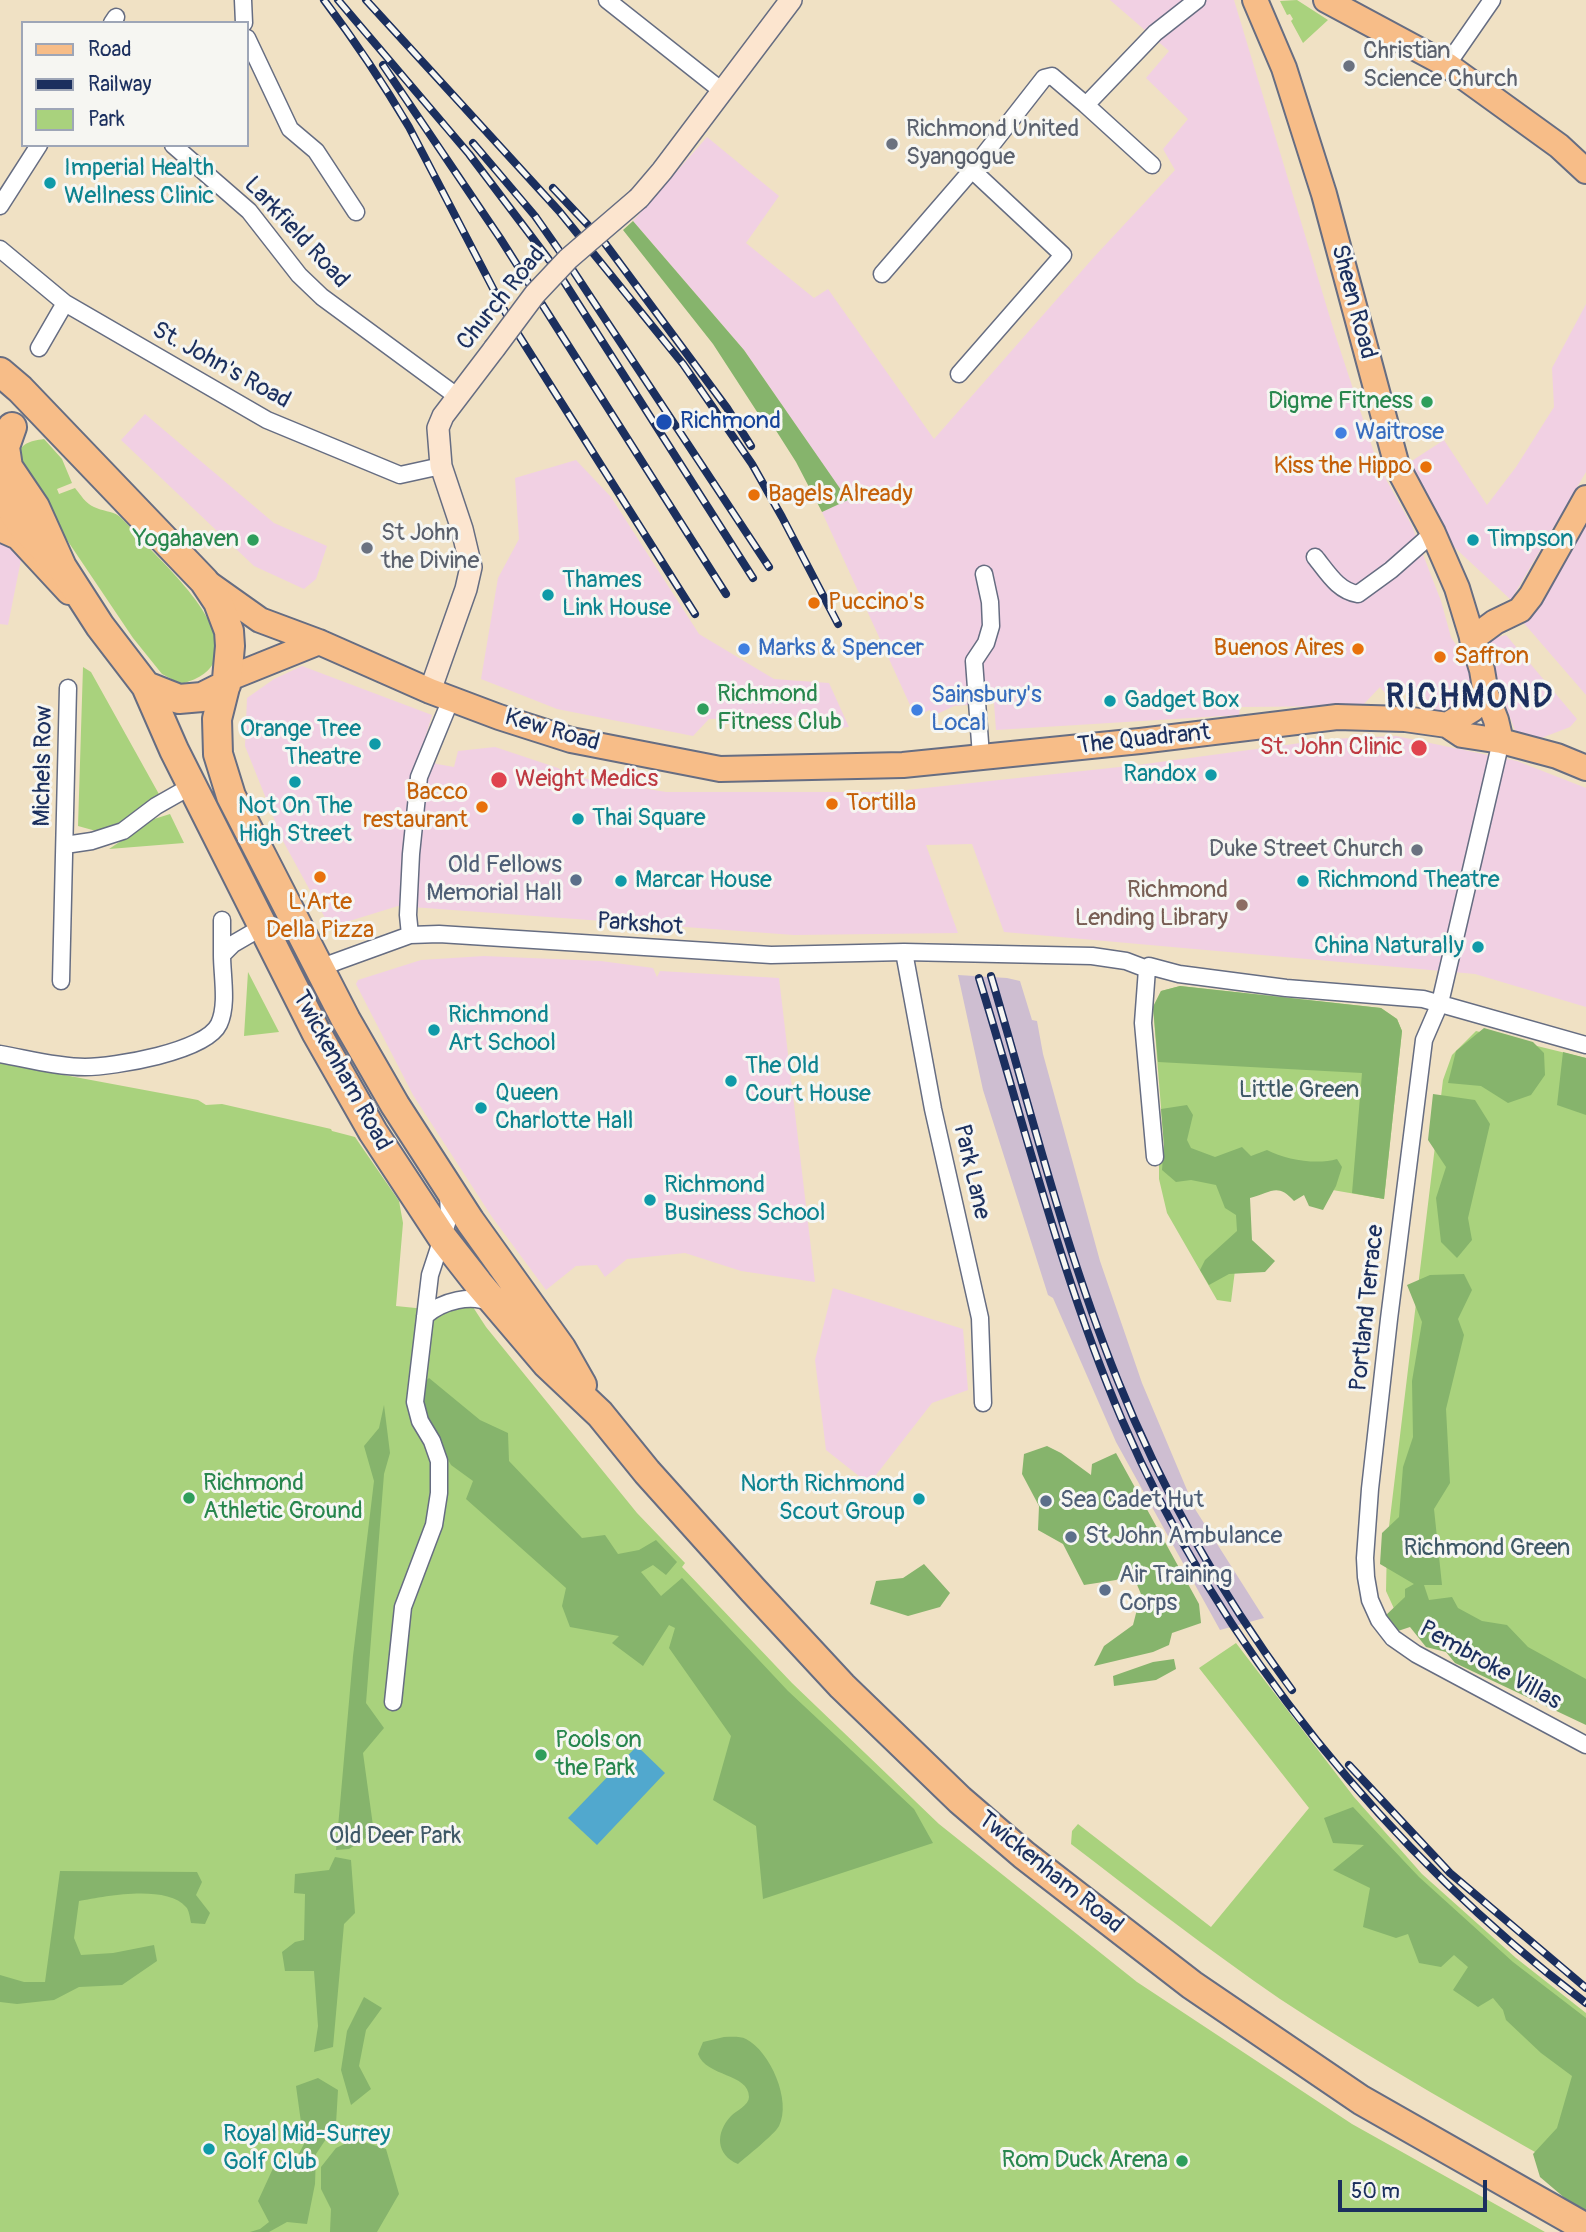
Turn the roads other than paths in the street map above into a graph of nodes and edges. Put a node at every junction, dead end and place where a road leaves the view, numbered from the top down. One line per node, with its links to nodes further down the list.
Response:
1 (243, 0): 8 (street)
2 (607, 0): 11 (street)
3 (791, 0): 11 (street, Church Road)
4 (1197, 0): 12 (street)
5 (1255, 0): 33 (main road, Sheen Road)
6 (1325, 0): 10 (main road)
7 (1492, 0): 10 (street)
8 (244, 21)
9 (248, 40): 19 (street)
10 (1447, 65): 17 (main road)
11 (722, 90): 26 (street, Church Road, bridge)
12 (1086, 105): 15 (street); 16 (street)
13 (38, 147): 18 (street)
14 (175, 147): 26 (street, Larkfield Road)
15 (1152, 165)
16 (972, 170): 21 (street); 25 (street)
17 (1586, 171)
18 (0, 206)
19 (356, 212)
20 (0, 249): 22 (street, St. John's Road)
21 (882, 274)
22 (65, 303): 23 (street); 29 (street, St. John's Road)
23 (39, 348)
24 (0, 372): 27 (highway, Twickenham Road)
25 (958, 374)
26 (458, 397): 29 (street, Church Road)
27 (49, 422): 28 (highway); 37 (highway, Twickenham Road)
28 (6, 431): 35 (highway)
29 (441, 466): 45 (street, Church Road)
30 (0, 492): 35 (highway)
31 (1586, 498): 39 (main road)
32 (0, 529): 38 (main road)
33 (1433, 533): 34 (street); 39 (main road, Sheen Road)
34 (1315, 557)
35 (62, 567): 38 (highway, Twickenham Road)
36 (985, 574): 48 (street)
37 (204, 581): 40 (main road, Kew Road); 41 (highway, Twickenham Road)
38 (100, 626): 42 (highway, Twickenham Road)
39 (1472, 639): 44 (main road, Sheen Road)
40 (319, 642): 41 (main road); 45 (main road, Kew Road)
41 (227, 682): 42 (highway); 58 (highway, Twickenham Road)
42 (146, 686): 51 (highway, Twickenham Road)
43 (68, 688): 52 (street, Michels Row)
44 (1486, 694): 46 (main road); 47 (main road, Sheen Road)
45 (441, 695): 49 (main road, Kew Road); 55 (street)
46 (1447, 725): 47 (main road, The Quadrant); 48 (main road, The Quadrant)
47 (1501, 741): 50 (main road, The Quadrant); 61 (street, Portland Terrace)
48 (981, 756): 49 (main road, The Quadrant)
49 (840, 767)
50 (1586, 768)
51 (193, 785): 52 (street, Michels Row); 54 (highway, Twickenham Road)
52 (65, 845): 60 (street, Michels Row)
53 (222, 920): 57 (street)
54 (264, 926): 57 (street); 66 (highway, Twickenham Road)
55 (410, 935): 56 (street, Parkshot); 58 (street, Parkshot)
56 (905, 952): 59 (street, Parkshot); 69 (street, Park Lane)
57 (222, 956): 63 (street)
58 (319, 968): 65 (highway, Twickenham Road)
59 (1147, 969): 61 (street); 64 (street)
60 (61, 981)
61 (1440, 1003): 62 (street); 71 (street, Portland Terrace)
62 (1586, 1045)
63 (0, 1054)
64 (1155, 1157)
65 (447, 1186): 66 (street); 70 (highway, Twickenham Road)
66 (442, 1237): 67 (highway, Twickenham Road); 68 (street)
67 (498, 1307): 68 (street); 70 (highway, Twickenham Road)
68 (425, 1316): 72 (street)
69 (983, 1404)
70 (600, 1414): 74 (highway, Twickenham Road)
71 (1379, 1620): 73 (street, Pembroke Villas)
72 (393, 1702)
73 (1586, 1745)
74 (1586, 2228)

